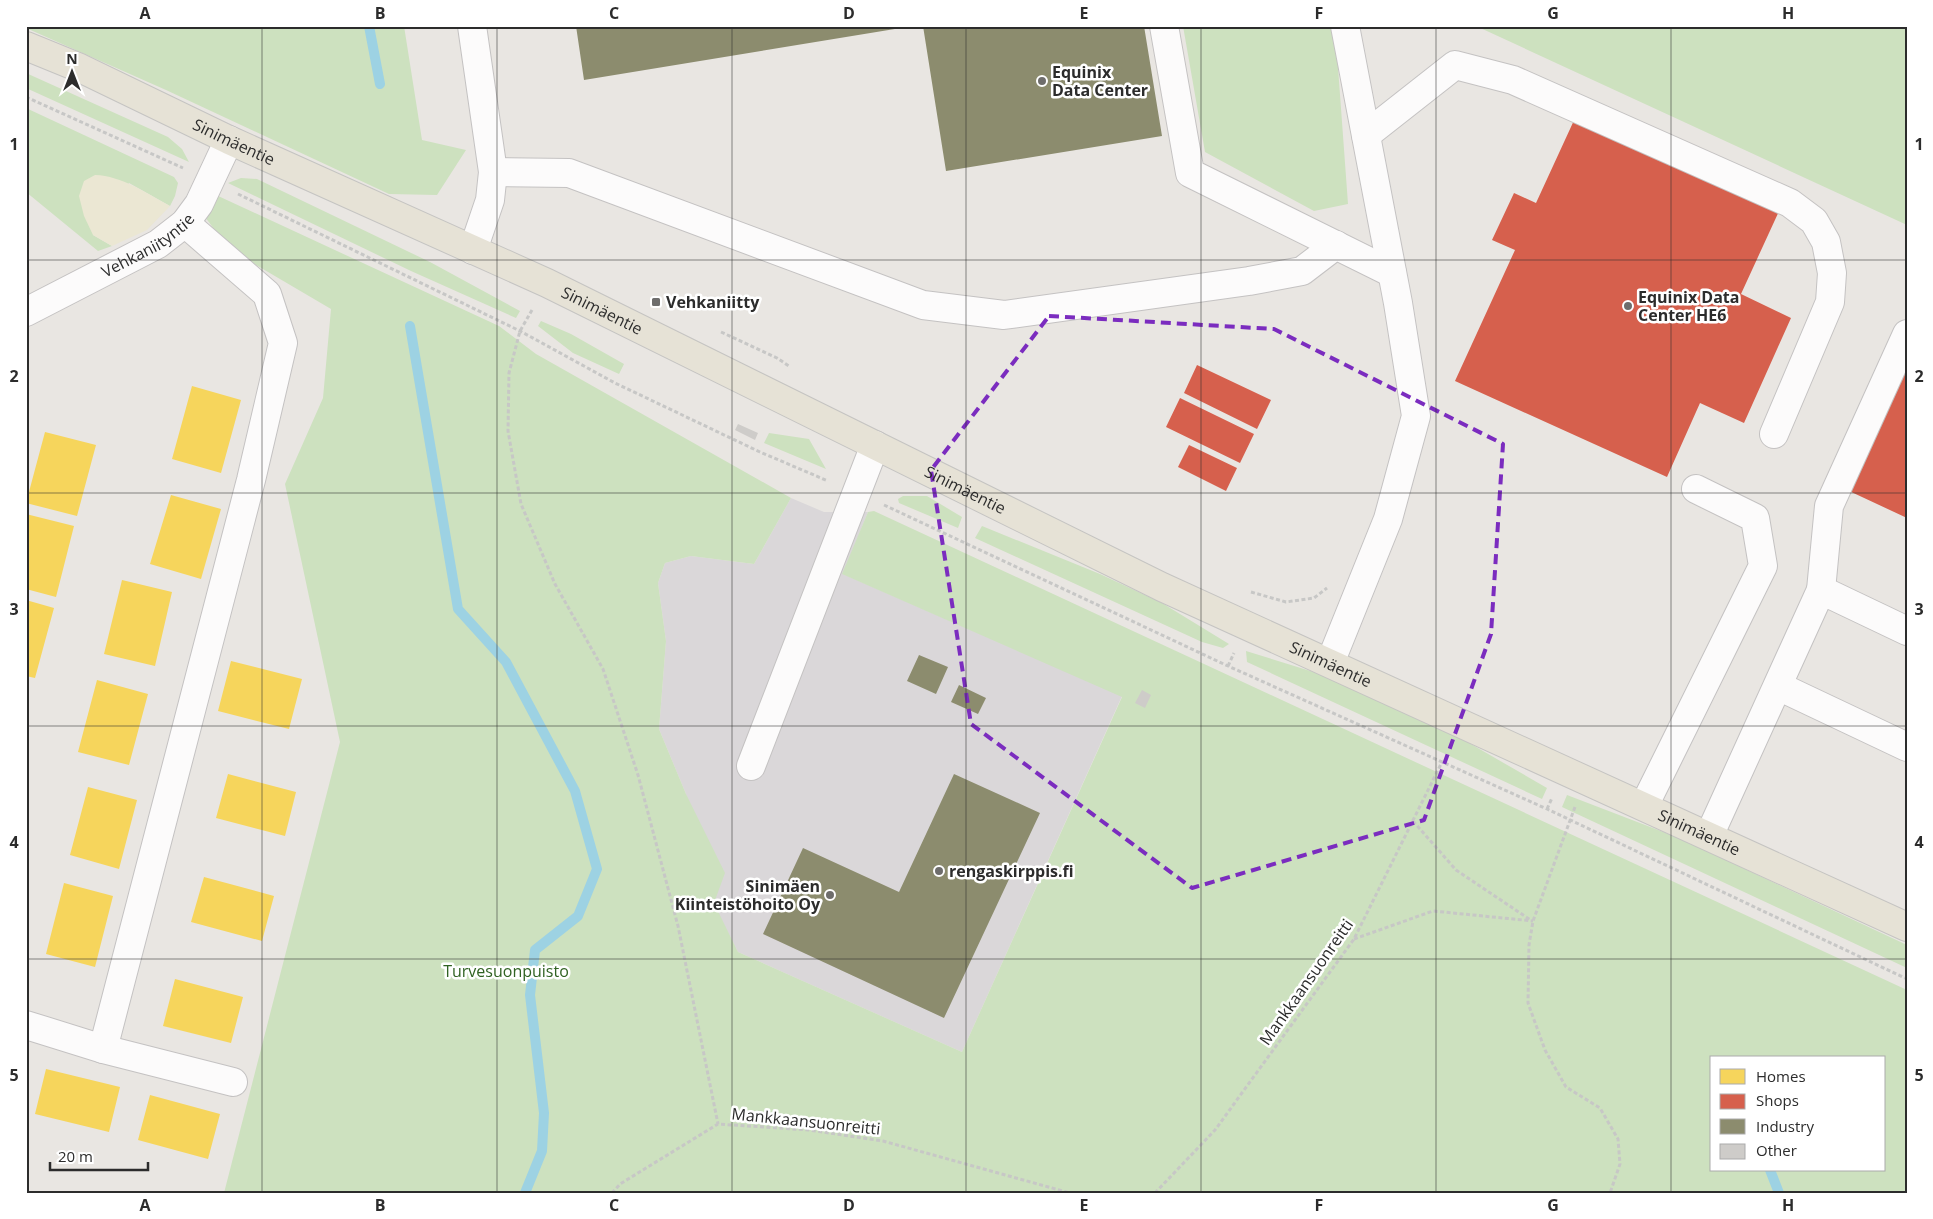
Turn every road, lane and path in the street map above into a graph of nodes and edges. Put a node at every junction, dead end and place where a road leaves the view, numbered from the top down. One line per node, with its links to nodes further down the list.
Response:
1 (472, 26): 8 (street)
2 (1164, 26): 11 (street)
3 (1345, 26): 6 (street)
4 (26, 46): 7 (main road, Sinimäentie)
5 (26, 97): 9 (path)
6 (1366, 135): 13 (street); 17 (street)
7 (228, 140): 9 (street, Vehkaniityntie); 12 (main road, Sinimäentie)
8 (493, 172): 11 (street); 12 (street)
9 (210, 181): 10 (street, Vehkaniityntie); 15 (path)
10 (185, 223): 14 (street, Vehkaniityntie); 38 (street)
11 (1336, 245): 13 (street)
12 (473, 250): 18 (main road, Sinimäentie)
13 (1392, 273): 23 (street)
14 (26, 312)
15 (520, 331): 20 (path); 40 (path)
16 (1907, 334): 21 (street)
17 (1774, 434)
18 (875, 445): 20 (street); 23 (main road, Sinimäentie)
19 (1696, 489): 29 (street)
20 (857, 492): 26 (path); 27 (street)
21 (1821, 590): 22 (street); 24 (street)
22 (1907, 631)
23 (1330, 663): 28 (main road, Sinimäentie)
24 (1778, 686): 25 (street); 32 (street)
25 (1907, 747)
26 (1442, 762): 30 (path); 31 (path, Mankkaansuonreitti)
27 (751, 766)
28 (1588, 780): 29 (main road, Sinimäentie); 30 (path)
29 (1644, 806): 32 (main road, Sinimäentie)
30 (1569, 820): 33 (path); 36 (path)
31 (1413, 822): 33 (path); 35 (path, Mankkaansuonreitti)
32 (1709, 836): 34 (main road, Sinimäentie)
33 (1532, 921): 35 (path); 44 (path)
34 (1907, 926)
35 (1354, 939): 43 (path, Mankkaansuonreitti)
36 (1907, 979)
37 (26, 1025): 38 (street)
38 (103, 1049): 39 (street)
39 (233, 1082)
40 (718, 1124): 41 (path, Mankkaansuonreitti); 42 (path, Mankkaansuonreitti)
41 (612, 1193)
42 (1070, 1193)
43 (1155, 1193)
44 (1610, 1193)

